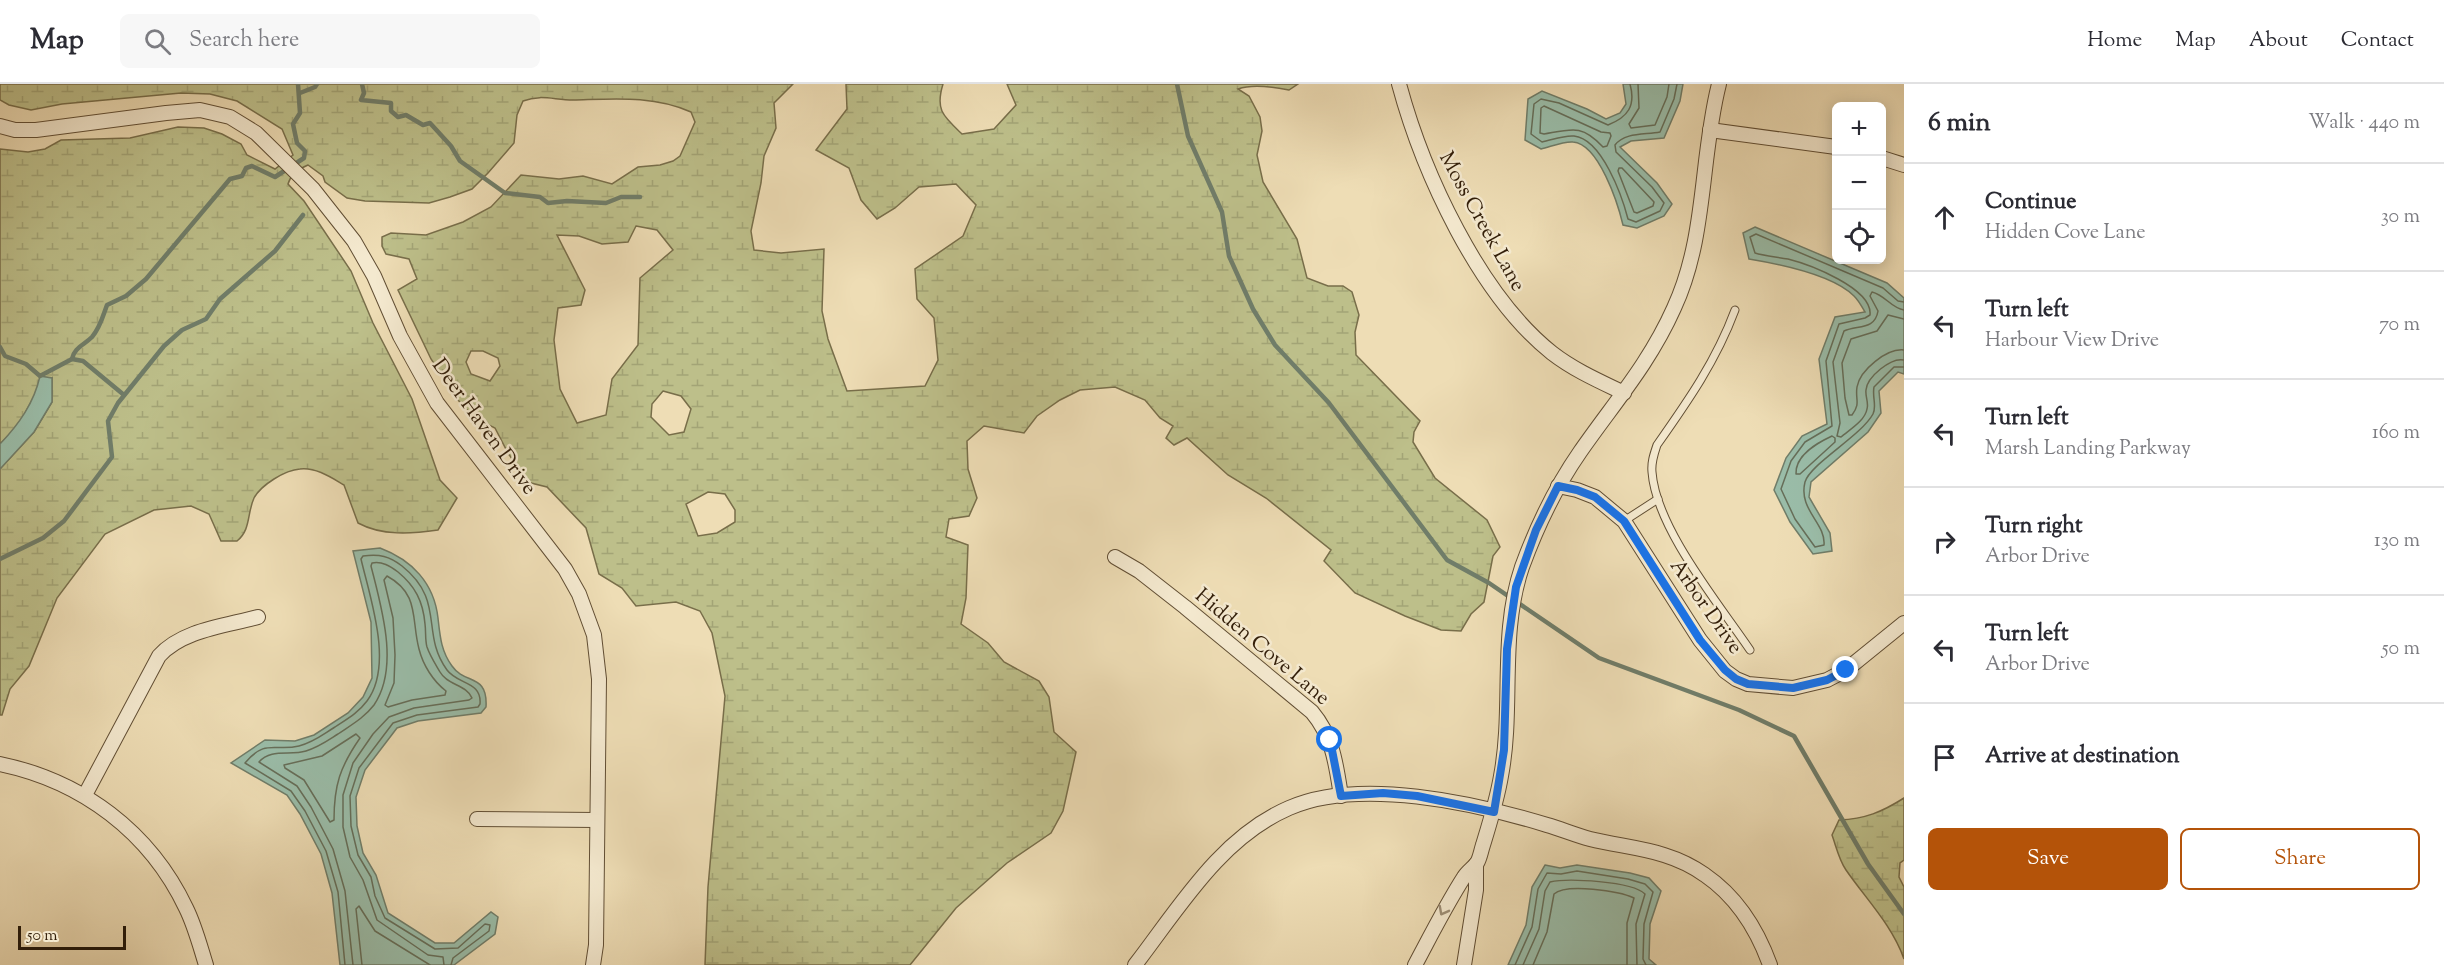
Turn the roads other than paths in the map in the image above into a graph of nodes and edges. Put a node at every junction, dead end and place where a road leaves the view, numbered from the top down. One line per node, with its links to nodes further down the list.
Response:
1 (1399, 84): 9 (street, Moss Creek Lane)
2 (1719, 84): 4 (street)
3 (0, 126): 22 (street, Deer Haven Drive)
4 (1710, 130): 5 (street); 9 (street)
5 (1832, 146)
6 (1886, 160): 7 (street)
7 (1904, 165)
8 (1735, 310): 11 (lane)
9 (1624, 393): 10 (street)
10 (1558, 486): 12 (street, Arbor Drive); 20 (street)
11 (1658, 499): 12 (lane); 16 (lane)
12 (1624, 521): 15 (street, Arbor Drive)
13 (1115, 557): 19 (street, Hidden Cove Lane)
14 (258, 617): 18 (street)
15 (1904, 623)
16 (1750, 651)
17 (0, 764): 18 (street)
18 (85, 795): 24 (street)
19 (1341, 796): 20 (street); 26 (street)
20 (1494, 812): 23 (street); 29 (street)
21 (477, 819): 22 (street)
22 (597, 820): 25 (street, Deer Haven Drive)
23 (1476, 864): 27 (street, one-way to 27); 28 (street)
24 (206, 965)
25 (593, 965)
26 (1135, 965)
27 (1415, 965)
28 (1464, 965)
29 (1770, 965)

